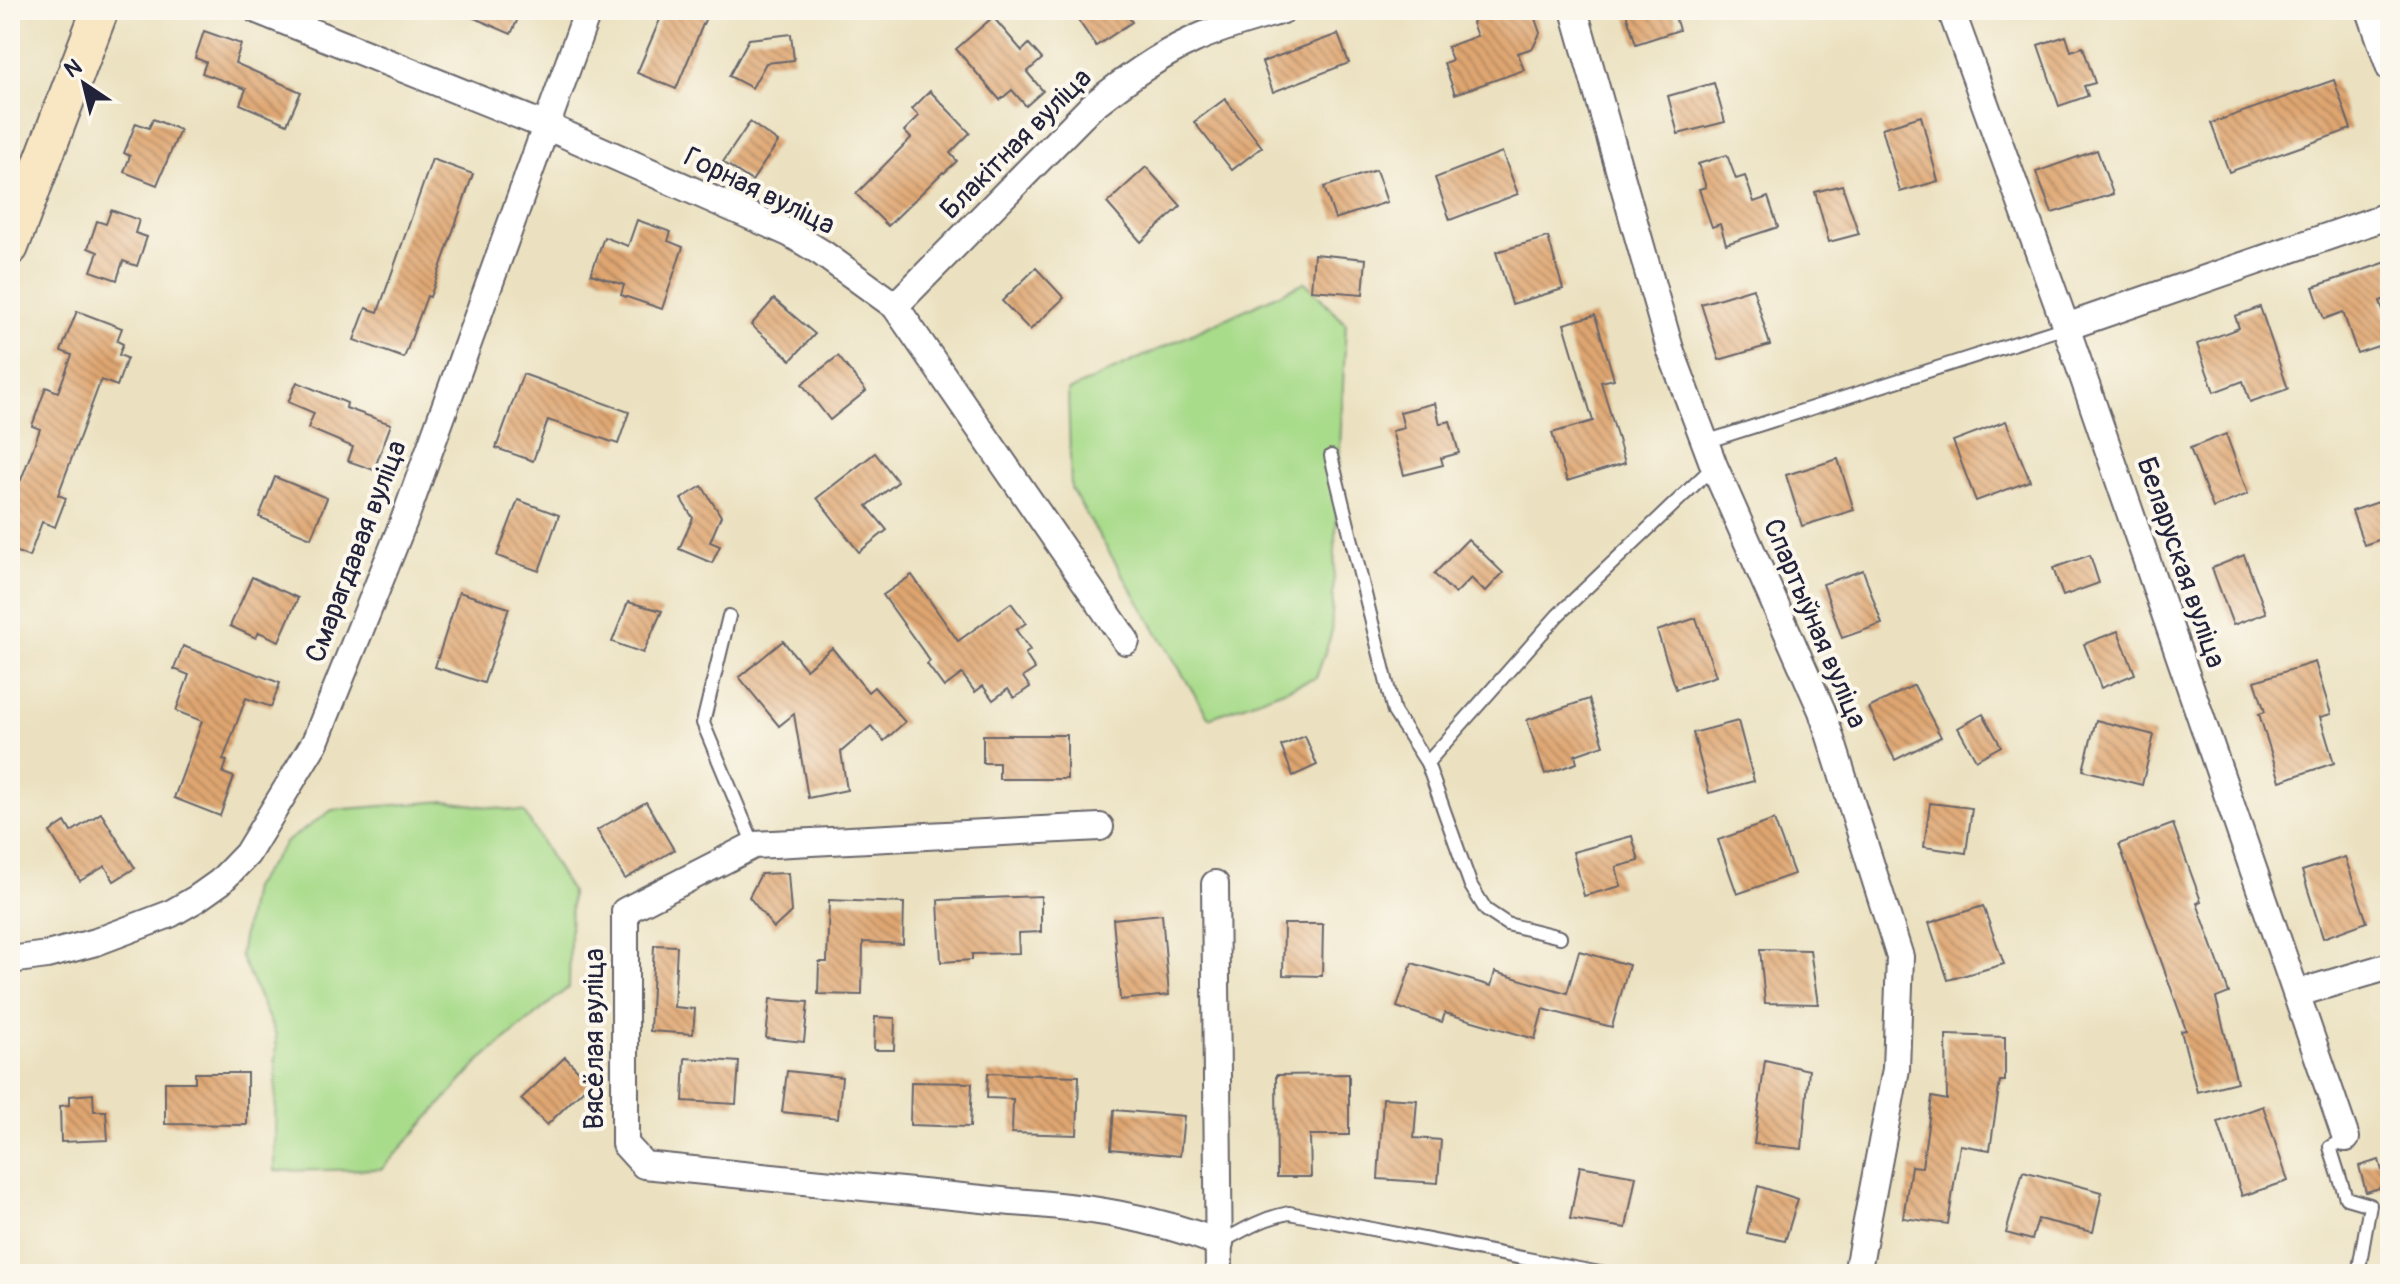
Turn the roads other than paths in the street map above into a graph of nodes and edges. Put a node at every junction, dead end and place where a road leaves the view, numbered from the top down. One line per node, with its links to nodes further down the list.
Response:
1 (100, 10): 11 (street)
2 (257, 10): 9 (street, Горная вуліца)
3 (588, 10): 9 (street, Смарагдавая вуліца)
4 (1283, 10): 12 (street, Блакітная вуліца)
5 (1574, 10): 14 (street, Спартыўная вуліца)
6 (1951, 10): 13 (street, Беларуская вуліца)
7 (2370, 10): 8 (street)
8 (2390, 68)
9 (546, 126): 12 (street, Горная вуліца); 23 (street, Смарагдавая вуліца)
10 (2390, 215): 13 (street)
11 (10, 247)
12 (895, 306): 17 (street, Горная вуліца)
13 (2066, 327): 14 (lane); 25 (street, Беларуская вуліца)
14 (1710, 454): 18 (lane); 30 (street, Спартыўная вуліца)
15 (1331, 456): 18 (lane)
16 (729, 616): 20 (lane)
17 (1126, 641)
18 (1427, 763): 22 (lane)
19 (1100, 827): 20 (street, Вясёлая вуліца)
20 (754, 845): 27 (street, Вясёлая вуліца)
21 (1215, 884): 27 (street)
22 (1560, 937)
23 (10, 960)
24 (2390, 966): 25 (street)
25 (2298, 993): 26 (street, Беларуская вуліца)
26 (2346, 1138): 31 (lane)
27 (1220, 1243): 28 (street); 29 (lane)
28 (1219, 1274)
29 (1605, 1274)
30 (1857, 1274)
31 (2358, 1274)

